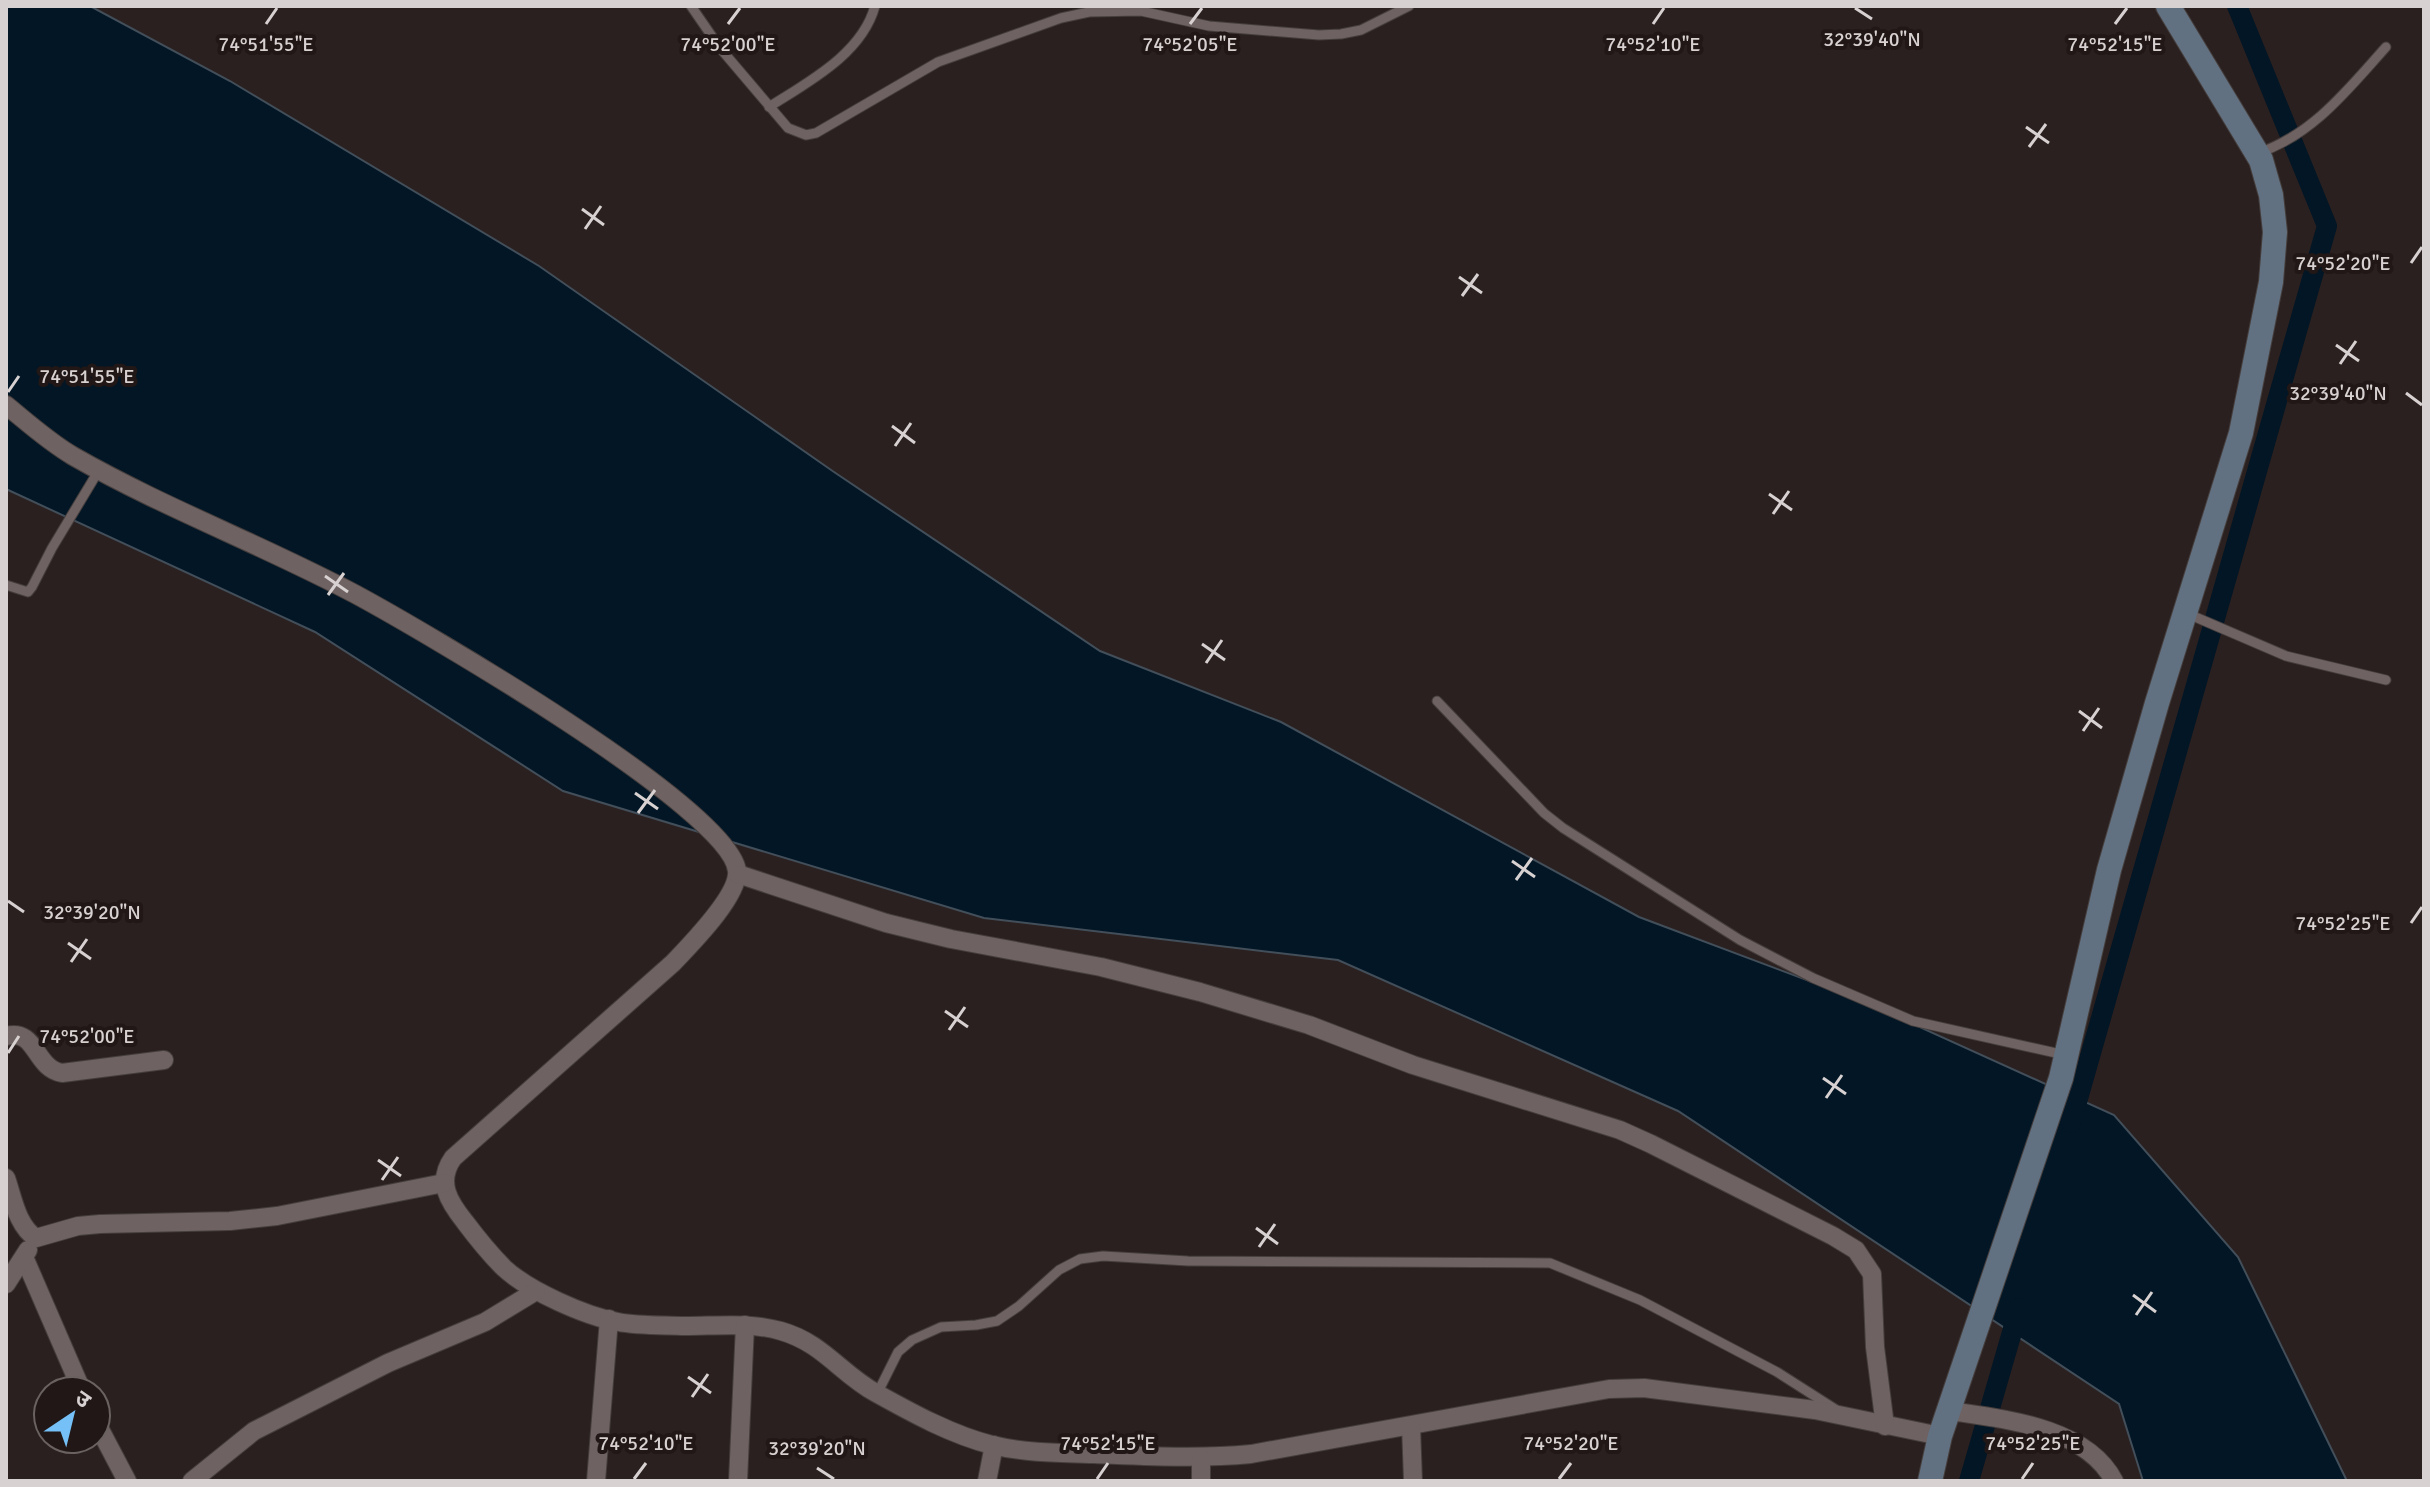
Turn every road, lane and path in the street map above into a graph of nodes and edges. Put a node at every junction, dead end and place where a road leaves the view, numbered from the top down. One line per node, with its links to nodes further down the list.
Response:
1 (691, 6): 6 (lane)
2 (875, 6): 6 (lane)
3 (1409, 6): 6 (lane)
4 (2168, 6): 7 (street)
5 (2386, 47): 7 (lane)
6 (769, 107)
7 (2264, 151): 11 (street)
8 (6, 405): 9 (street)
9 (99, 470): 10 (lane); 14 (street)
10 (6, 585)
11 (2195, 616): 12 (lane); 17 (street)
12 (2386, 680)
13 (1437, 701): 17 (lane)
14 (738, 874): 19 (street); 31 (street)
15 (6, 1036): 16 (street)
16 (164, 1060)
17 (2063, 1066): 28 (street)
18 (6, 1178): 20 (street)
19 (444, 1183): 20 (street); 23 (street)
20 (37, 1237): 21 (street)
21 (24, 1257): 22 (street); 26 (street)
22 (6, 1284)
23 (536, 1291): 24 (street); 37 (street)
24 (609, 1319): 25 (street); 38 (street)
25 (745, 1325): 27 (street); 39 (street)
26 (75, 1375)
27 (877, 1394): 29 (lane); 33 (street)
28 (1951, 1408): 32 (street); 44 (street)
29 (1847, 1417): 30 (street); 31 (street)
30 (1411, 1426): 35 (street); 42 (street)
31 (1885, 1426): 32 (street)
32 (1940, 1436): 43 (street)
33 (994, 1445): 35 (street); 40 (street)
34 (112, 1452): 36 (street)
35 (1201, 1459): 41 (street)
36 (127, 1481)
37 (192, 1481)
38 (596, 1481)
39 (738, 1481)
40 (987, 1481)
41 (1201, 1481)
42 (1413, 1481)
43 (1930, 1481)
44 (2114, 1481)

